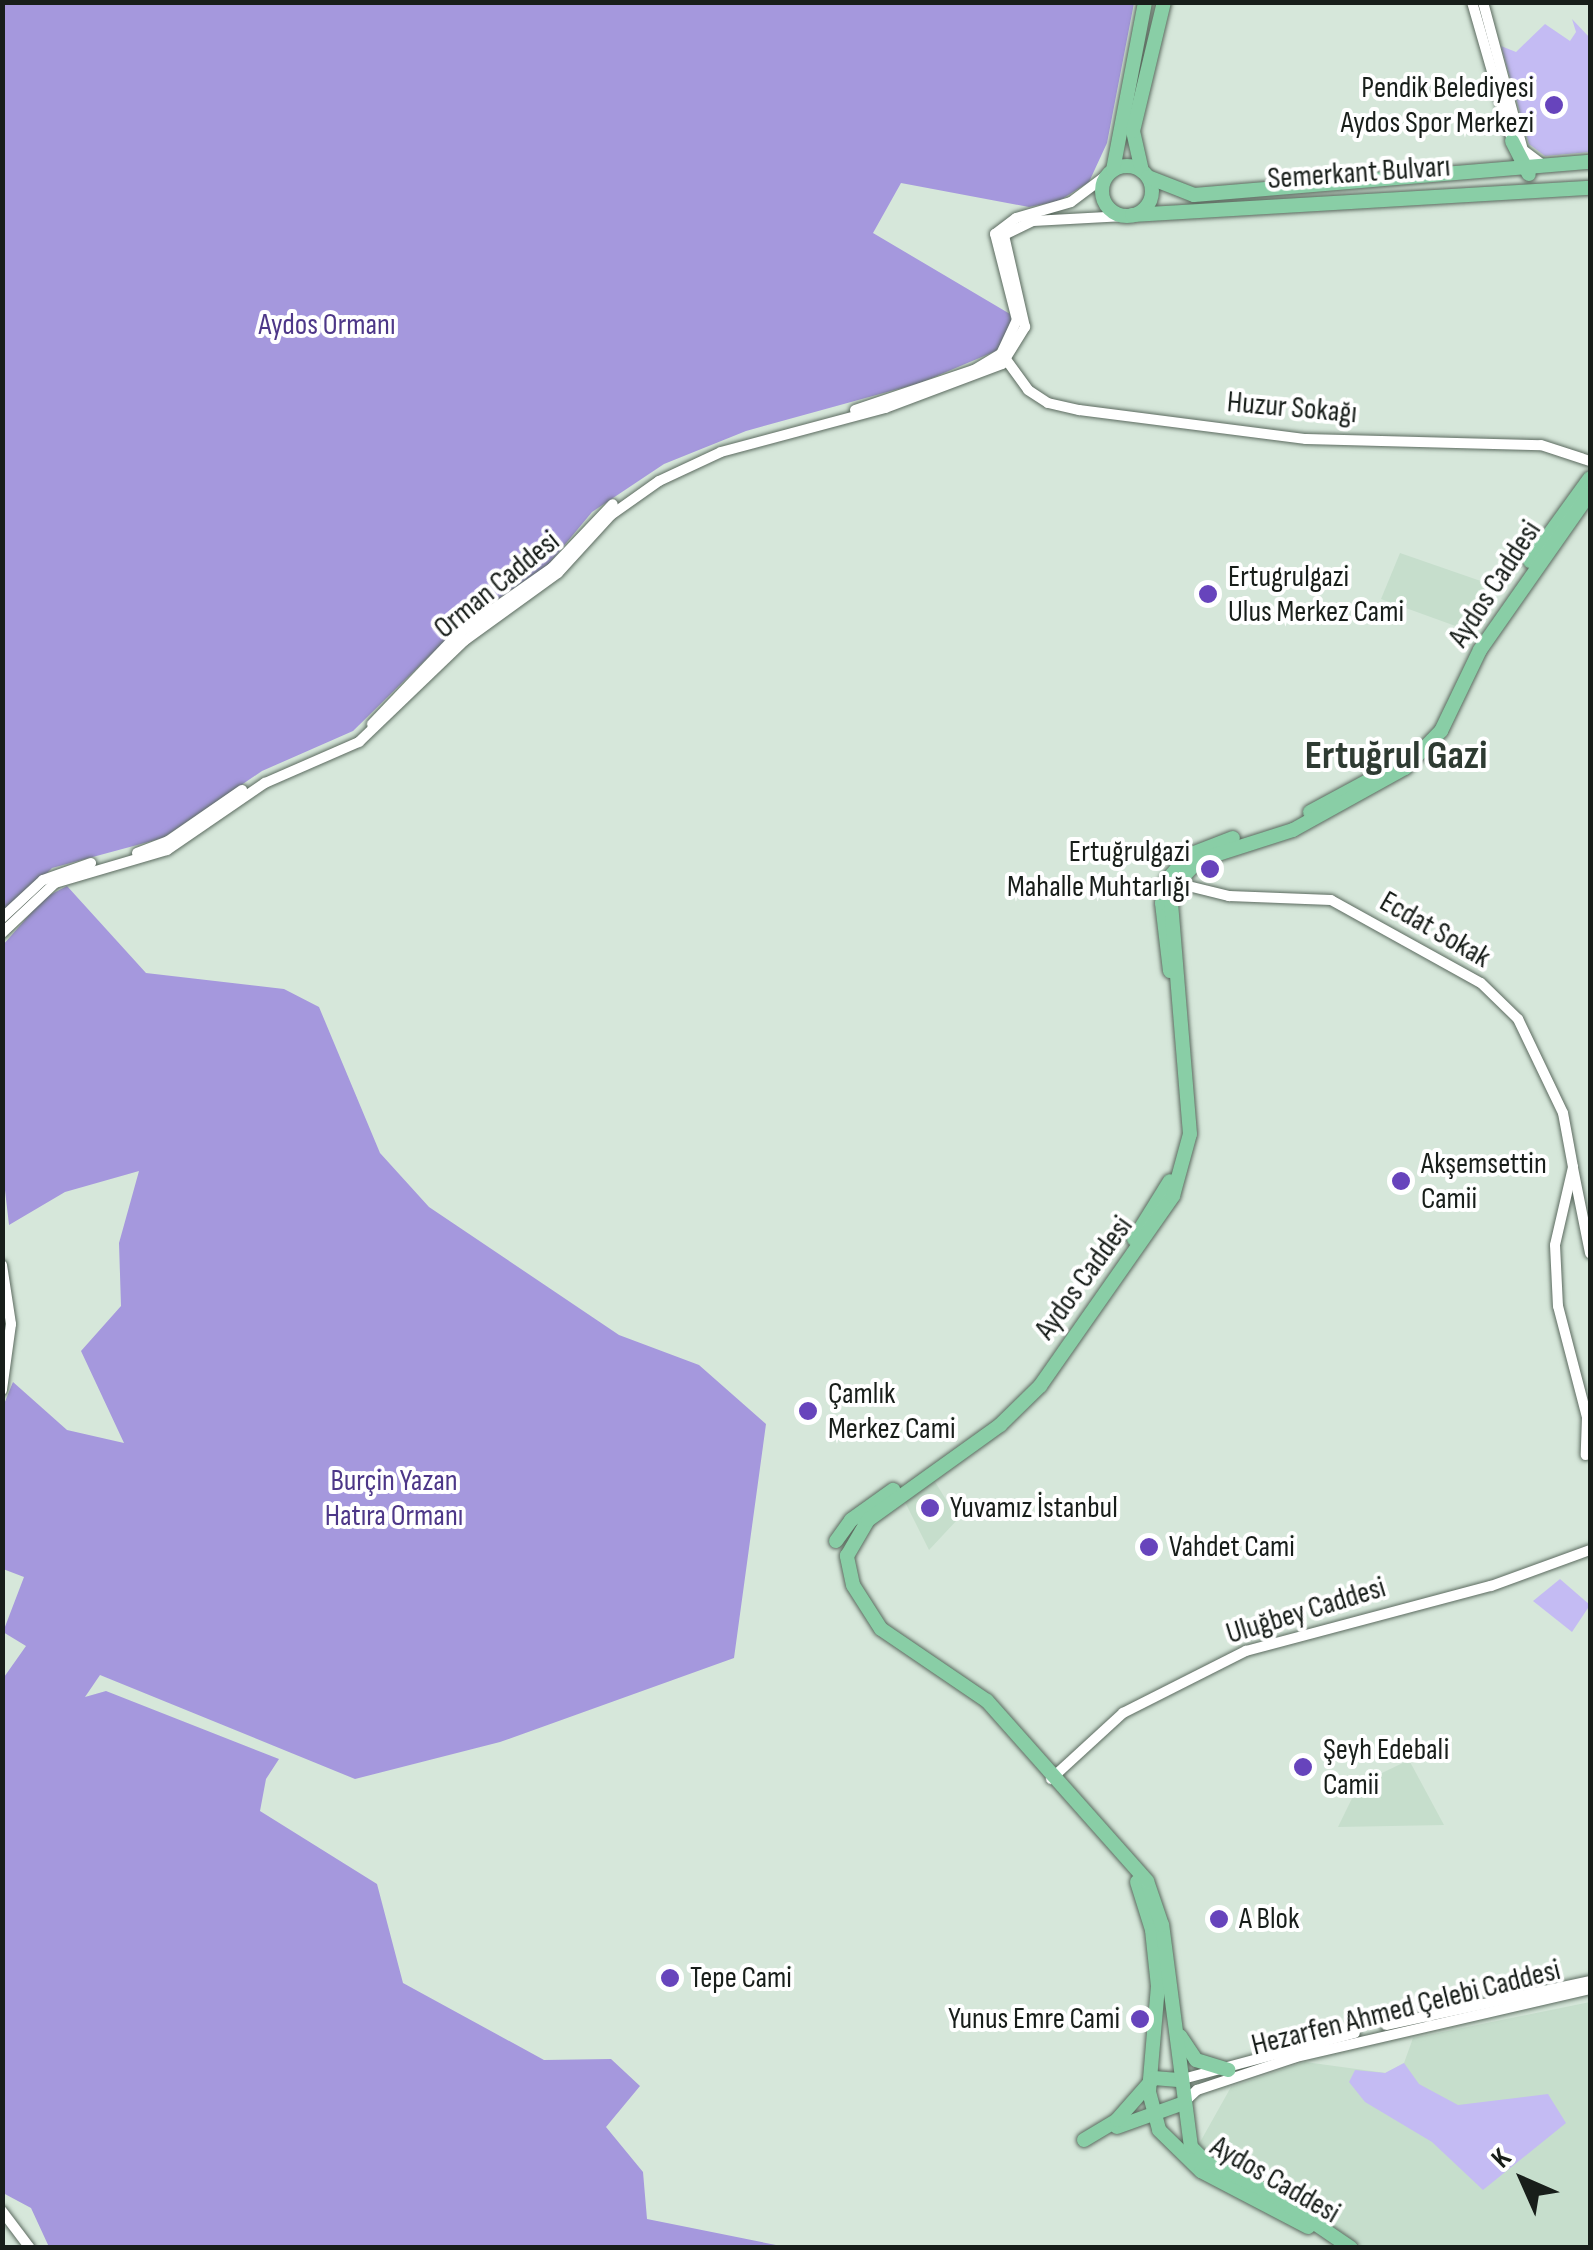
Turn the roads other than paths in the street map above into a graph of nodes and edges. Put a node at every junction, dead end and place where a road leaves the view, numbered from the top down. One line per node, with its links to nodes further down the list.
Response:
1 (1145, 2): 9 (main road)
2 (1164, 2): 10 (main road)
3 (1472, 2): 5 (street)
4 (1483, 2): 7 (street)
5 (1512, 140): 8 (main road); 11 (main road)
6 (1590, 162): 7 (main road, Semerkant Bulvarı)
7 (1544, 166): 8 (main road, Semerkant Bulvarı)
8 (1523, 169): 11 (main road, Semerkant Bulvarı); 12 (main road)
9 (1110, 172): 10 (main road, Semerkant Bulvarı); 14 (main road); 15 (street)
10 (1145, 174): 11 (main road, Semerkant Bulvarı); 14 (main road)
11 (1501, 174)
12 (1553, 187): 13 (main road, Semerkant Bulvarı); 14 (main road, Semerkant Bulvarı)
13 (1590, 188)
14 (1128, 216): 15 (street)
15 (1000, 253): 16 (street)
16 (1004, 357): 17 (street, Huzur Sokağı); 20 (street, Orman Caddesi)
17 (1590, 461)
18 (1590, 478): 21 (main road, Aydos Caddesi)
19 (1590, 493): 21 (main road, Aydos Caddesi)
20 (372, 728): 22 (street, Orman Caddesi); 23 (street, Orman Caddesi)
21 (1173, 882): 24 (street, Ecdat Sokak); 31 (main road, Aydos Caddesi)
22 (2, 918)
23 (2, 933)
24 (1573, 1168): 25 (street); 28 (street, Ecdat Sokak)
25 (1590, 1254)
26 (2, 1266): 27 (street)
27 (2, 1390)
28 (1585, 1390): 29 (street, Ecdat Sokak)
29 (1586, 1455)
30 (1590, 1550): 31 (street, Uluğbey Caddesi)
31 (1053, 1777): 34 (main road, Aydos Caddesi); 37 (main road, Aydos Caddesi)
32 (1590, 1981): 35 (street, Hezarfen Ahmed Çelebi Caddesi)
33 (1590, 1989): 38 (street, Hezarfen Ahmed Çelebi Caddesi)
34 (1172, 2012): 35 (main road); 36 (main road, Aydos Caddesi)
35 (1229, 2070): 36 (street, Hezarfen Ahmed Çelebi Caddesi)
36 (1178, 2080): 37 (main road); 38 (main road)
37 (1150, 2083): 39 (main road); 40 (main road)
38 (1181, 2104): 39 (main road); 45 (main road, Aydos Caddesi)
39 (1153, 2111): 40 (main road); 41 (main road, Aydos Caddesi)
40 (1122, 2124): 41 (main road)
41 (1178, 2155): 44 (main road, Aydos Caddesi)
42 (2, 2211): 43 (street)
43 (30, 2248)
44 (1337, 2248)
45 (1351, 2248)

